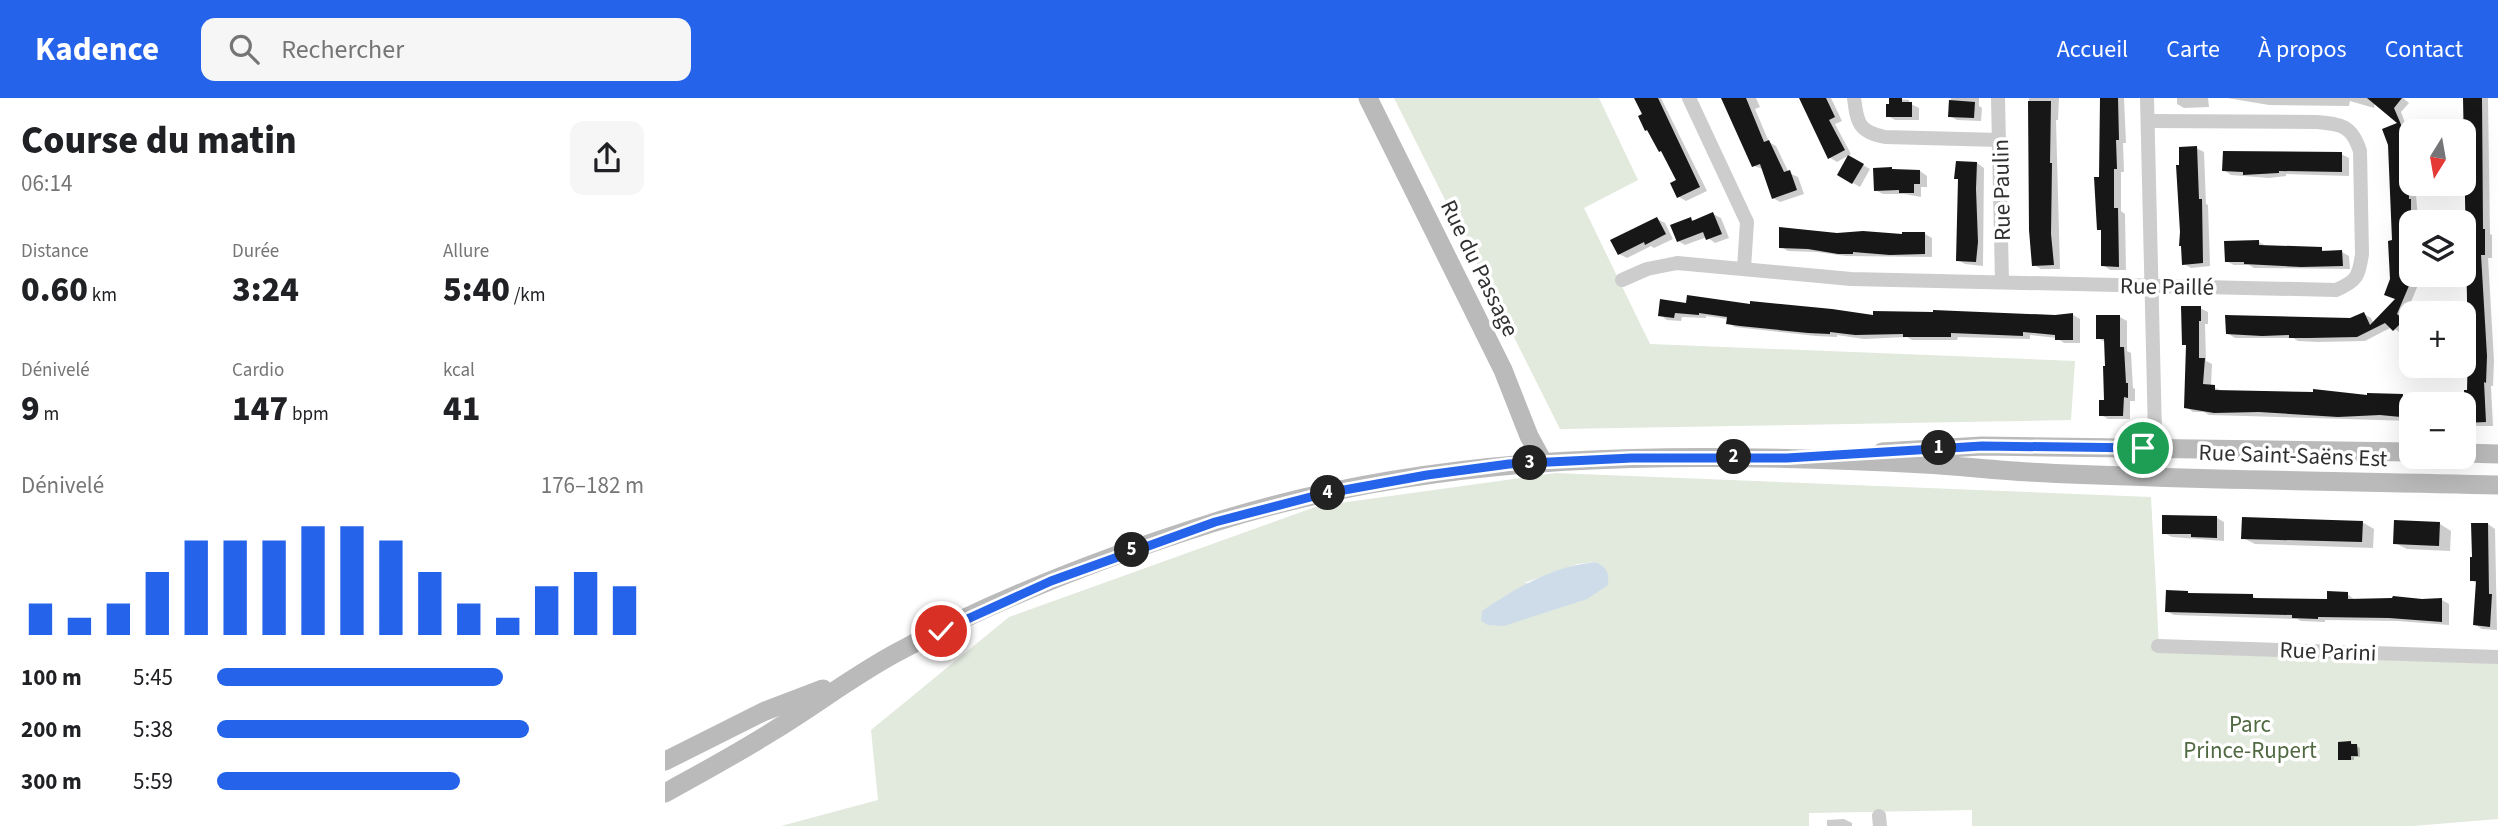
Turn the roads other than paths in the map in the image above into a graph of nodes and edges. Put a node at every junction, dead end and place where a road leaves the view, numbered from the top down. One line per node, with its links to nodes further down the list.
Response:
1 (1368, 98): 17 (main road, Rue du Passage)
2 (1689, 98): 8 (street)
3 (1854, 98): 7 (street)
4 (1998, 98): 7 (street, Rue Paulin)
5 (2147, 98): 6 (street)
6 (2148, 121): 11 (street); 11 (street, Rue Paillé)
7 (2000, 140): 10 (street, Rue Paulin)
8 (1744, 268): 9 (street, Rue Paillé); 10 (street, Rue Paillé)
9 (1622, 280)
10 (2002, 282): 11 (street, Rue Paillé)
11 (2150, 286): 12 (street)
12 (2155, 448): 13 (main road, Rue Saint-Saëns Est); 16 (main road, Rue Saint-Saëns Est); 18 (street)
13 (2399, 452)
14 (2476, 453): 15 (main road)
15 (2498, 454)
16 (1787, 458): 17 (main road); 18 (main road, Rue Saint-Saëns Est)
17 (1543, 462): 22 (main road)
18 (2155, 476): 19 (main road, Rue Saint-Saëns Est)
19 (2498, 485)
20 (2158, 646): 21 (street, Rue Parini)
21 (2498, 657)
22 (857, 676): 23 (main road); 24 (main road)
23 (665, 761)
24 (665, 793)

